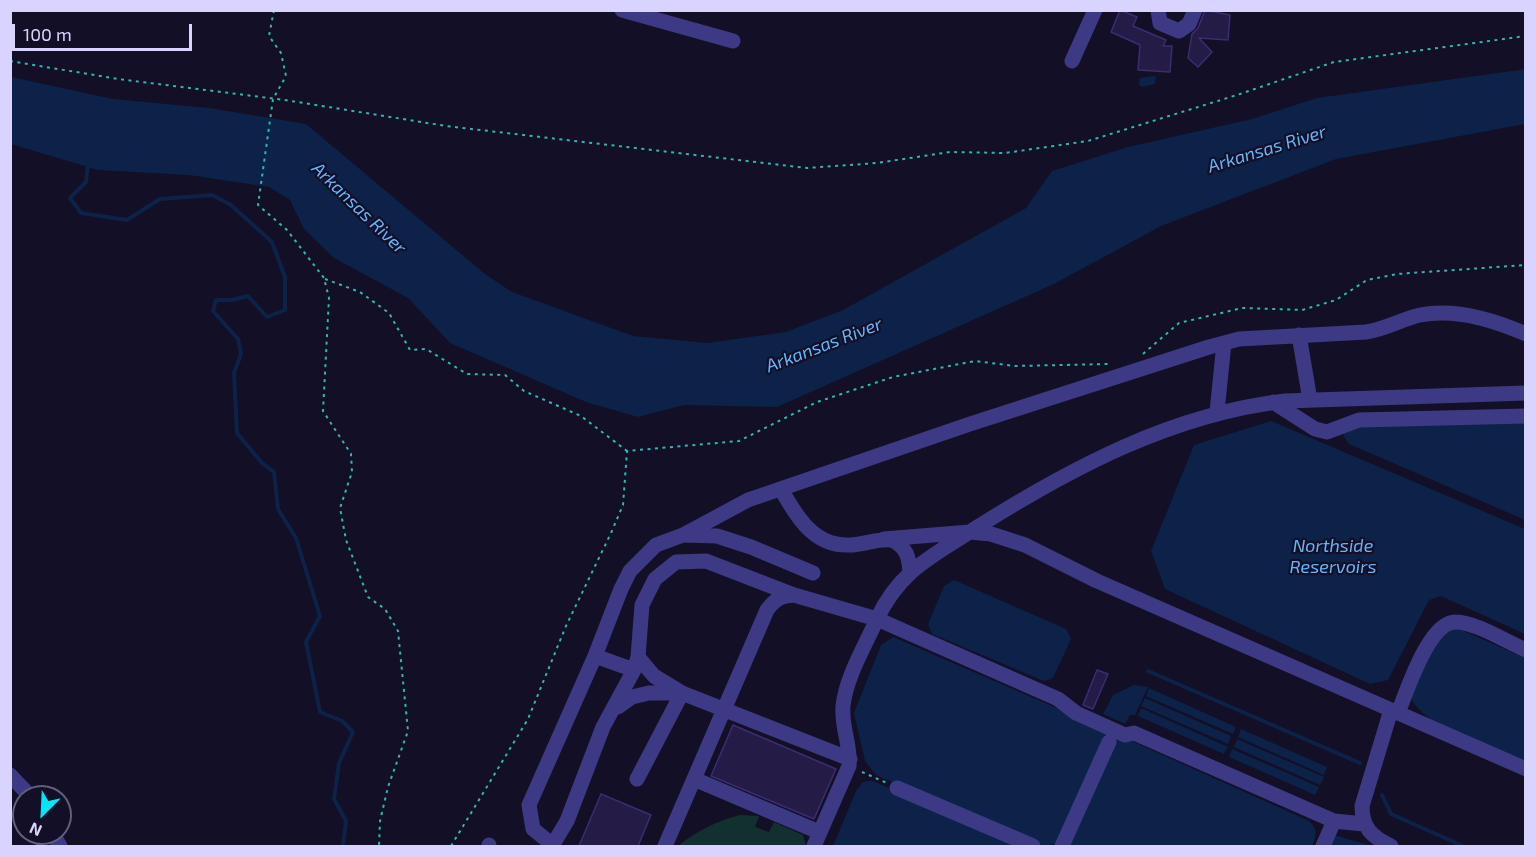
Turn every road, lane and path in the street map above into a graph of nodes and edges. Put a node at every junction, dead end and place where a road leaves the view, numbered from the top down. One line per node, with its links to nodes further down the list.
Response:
1 (274, 10): 10 (path)
2 (622, 10): 7 (street)
3 (1095, 10): 8 (street)
4 (1158, 10): 5 (street)
5 (1199, 12)
6 (1526, 36): 10 (path)
7 (733, 41)
8 (1072, 60)
9 (10, 61): 10 (path)
10 (273, 99): 11 (path)
11 (324, 278): 20 (path); 45 (path)
12 (1526, 334): 13 (street)
13 (1299, 335): 14 (street); 16 (street)
14 (1224, 343): 18 (street); 21 (street)
15 (1526, 393): 16 (street)
16 (1310, 400): 17 (street)
17 (1273, 402): 18 (street); 19 (street)
18 (1217, 412): 22 (street)
19 (1526, 416)
20 (627, 451)
21 (781, 489): 23 (street); 24 (street)
22 (970, 532): 24 (street); 25 (street); 34 (street)
23 (683, 535): 26 (street); 30 (street)
24 (884, 539): 25 (street)
25 (910, 572): 28 (street)
26 (813, 573)
27 (794, 595): 28 (street); 31 (street); 33 (street)
28 (877, 619): 37 (street); 42 (street)
29 (1526, 650): 34 (street)
30 (595, 656): 31 (street); 46 (street)
31 (636, 663): 32 (street); 35 (street)
32 (682, 693): 33 (street); 35 (street); 39 (street)
33 (724, 709): 37 (street); 40 (street)
34 (1394, 711): 38 (street); 43 (street)
35 (612, 713): 46 (street)
36 (1109, 742): 49 (street)
37 (849, 763): 41 (path); 44 (street)
38 (1526, 769)
39 (637, 779)
40 (694, 779): 44 (street); 47 (street)
41 (897, 788): 48 (street)
42 (1334, 821): 43 (street); 50 (street)
43 (1364, 824): 51 (street)
44 (816, 839)
45 (379, 846)
46 (553, 846)
47 (665, 846)
48 (1033, 846)
49 (1062, 846)
50 (1323, 846)
51 (1391, 846)

